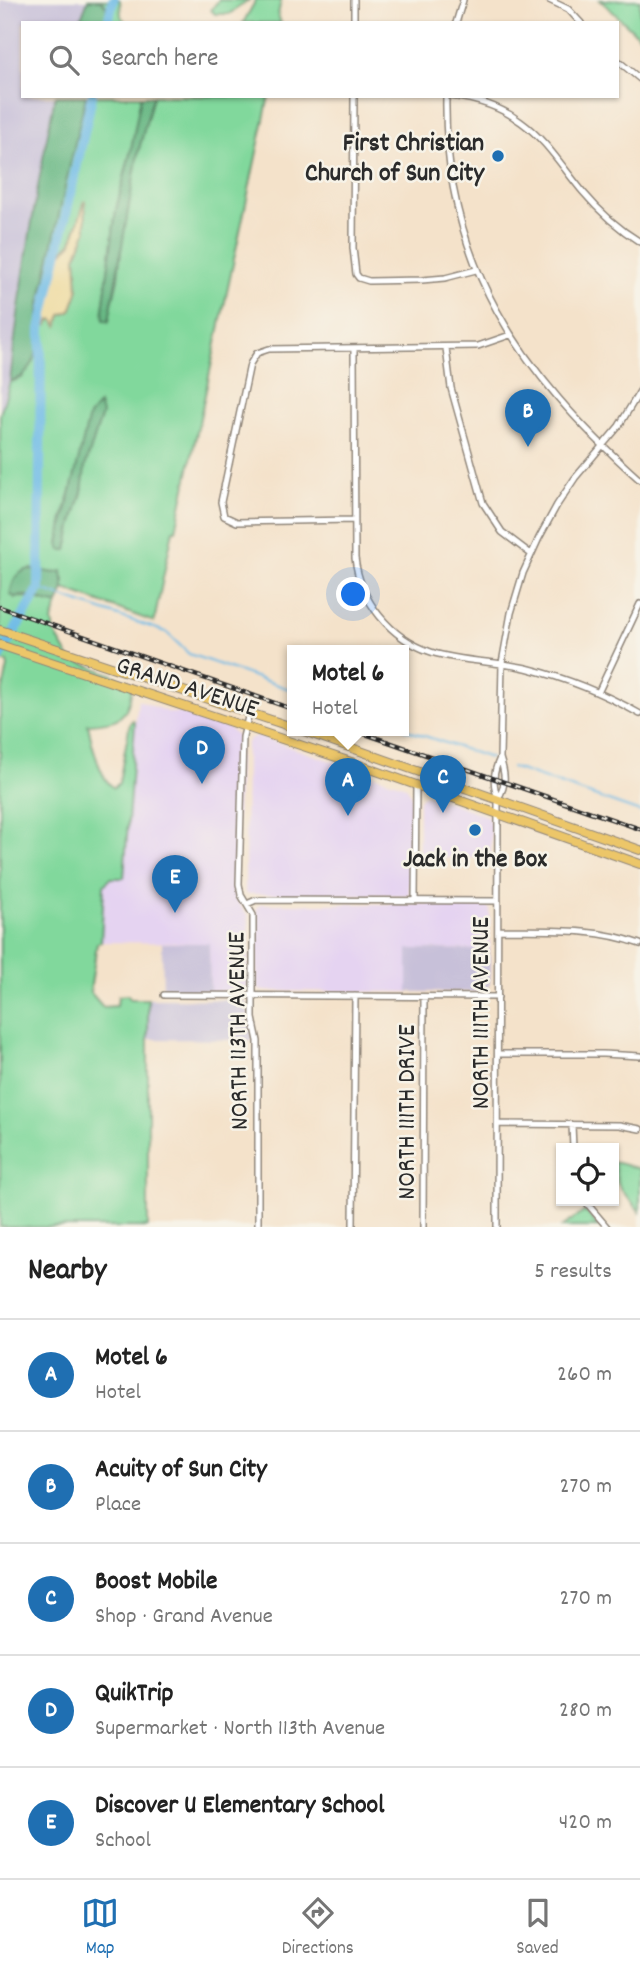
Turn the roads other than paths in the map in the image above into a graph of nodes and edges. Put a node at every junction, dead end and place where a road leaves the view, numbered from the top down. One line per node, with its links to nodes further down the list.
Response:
1 (354, 0): 4 (street)
2 (463, 0): 5 (street)
3 (548, 0): 6 (street)
4 (354, 21)
5 (457, 21)
6 (579, 21)
7 (619, 62): 8 (street)
8 (640, 79)
9 (354, 98): 13 (street)
10 (448, 98): 13 (street)
11 (461, 98): 12 (street)
12 (640, 242)
13 (476, 270): 14 (street)
14 (510, 335): 15 (street); 18 (street)
15 (446, 348): 16 (street); 21 (street)
16 (354, 349): 20 (street); 20 (street)
17 (640, 391): 18 (street, NORTH 111TH AVENUE)
18 (604, 446): 19 (street); 21 (street, NORTH 111TH AVENUE)
19 (640, 480)
20 (354, 520): 25 (street)
21 (531, 554): 25 (street, NORTH 111TH AVENUE)
22 (640, 604): 26 (street)
23 (0, 630): 27 (highway, GRAND AVENUE)
24 (0, 645): 29 (highway, GRAND AVENUE)
25 (502, 663): 26 (street); 32 (street, NORTH 111TH AVENUE)
26 (598, 693): 28 (street)
27 (249, 713): 29 (street, NORTH 113TH AVENUE); 30 (highway, GRAND AVENUE)
28 (640, 714)
29 (244, 725): 33 (highway, GRAND AVENUE); 40 (street, NORTH 113TH AVENUE)
30 (287, 725)
31 (317, 736): 34 (highway)
32 (500, 758): 34 (street, NORTH 111TH AVENUE); 34 (street, NORTH 111TH AVENUE)
33 (416, 784): 35 (highway, GRAND AVENUE); 38 (street)
34 (498, 798): 35 (street, NORTH 111TH AVENUE); 36 (highway)
35 (498, 814): 37 (highway, GRAND AVENUE); 39 (street, NORTH 111TH AVENUE)
36 (640, 850)
37 (640, 864)
38 (415, 901): 39 (street); 40 (street)
39 (498, 901): 41 (street, NORTH 111TH AVENUE)
40 (247, 904): 44 (street, NORTH 113TH AVENUE)
41 (498, 930): 42 (street); 47 (street, NORTH 111TH AVENUE)
42 (640, 944)
43 (164, 995): 44 (street)
44 (254, 996): 45 (street); 55 (street, NORTH 113TH AVENUE)
45 (355, 996): 46 (street); 56 (street)
46 (424, 997): 47 (street); 57 (street, NORTH 111TH DRIVE)
47 (498, 997): 48 (street, NORTH 111TH AVENUE)
48 (498, 1054): 49 (street); 50 (street, NORTH 111TH AVENUE)
49 (640, 1056)
50 (497, 1124): 51 (street); 58 (street, NORTH 111TH AVENUE)
51 (572, 1125): 52 (street); 53 (street)
52 (640, 1129)
53 (573, 1143)
54 (589, 1206): 59 (street)
55 (258, 1227)
56 (353, 1227)
57 (423, 1227)
58 (497, 1227)
59 (607, 1227)

